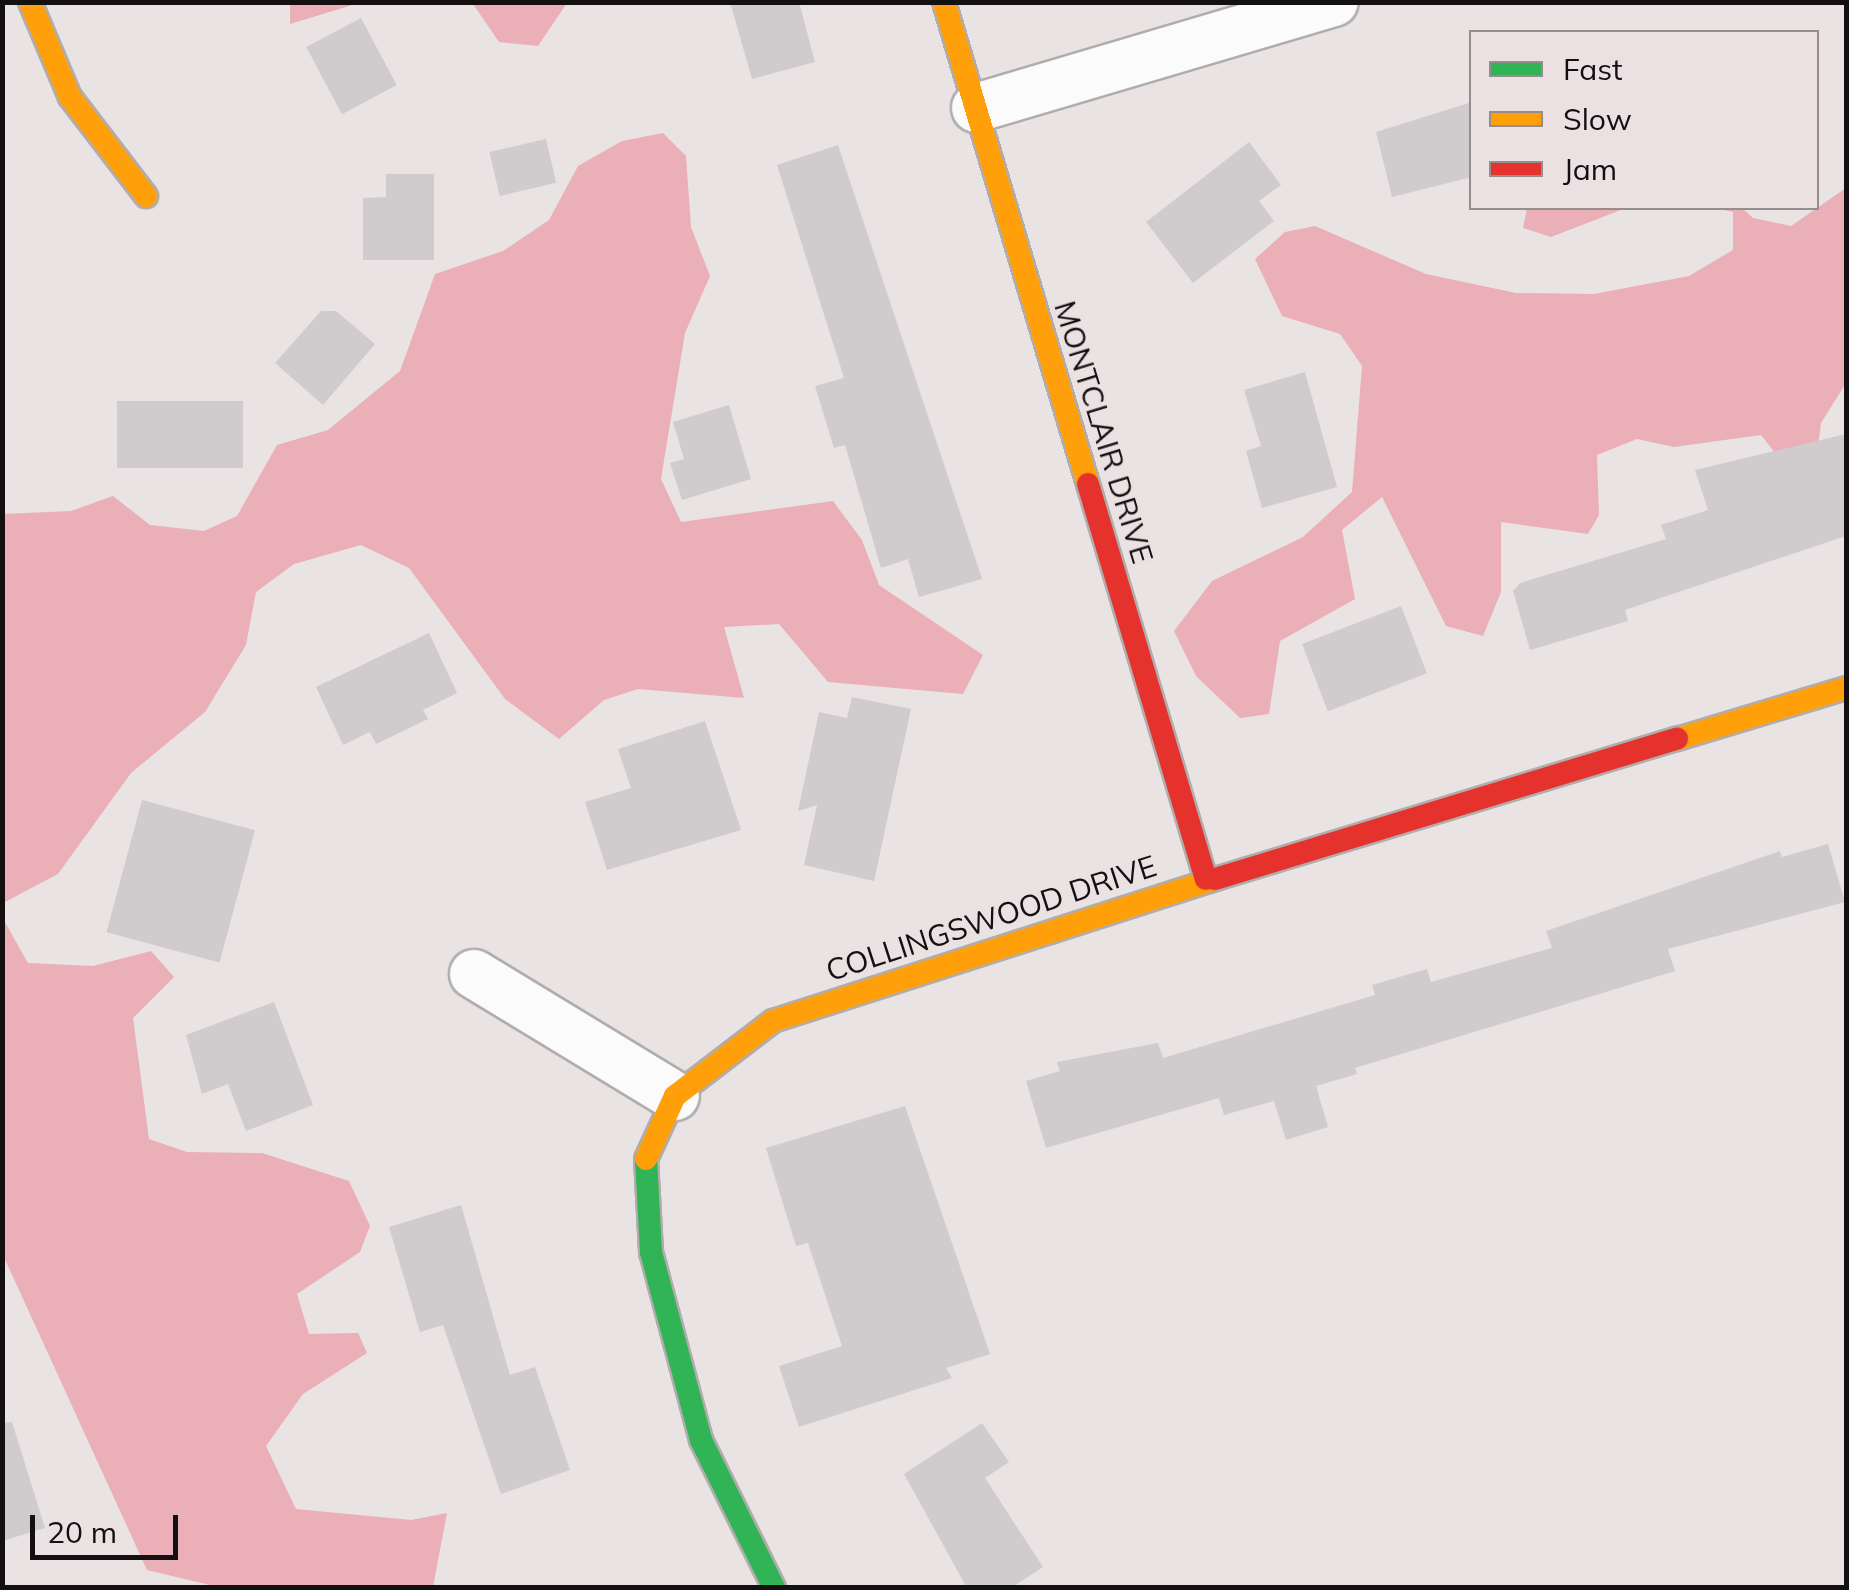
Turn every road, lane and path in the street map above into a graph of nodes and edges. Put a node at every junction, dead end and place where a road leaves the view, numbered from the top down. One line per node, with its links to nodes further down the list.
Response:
1 (30, 2): 5 (street)
2 (944, 2): 4 (street, MONTCLAIR DRIVE)
3 (1334, 2): 4 (street)
4 (976, 108): 7 (street, MONTCLAIR DRIVE)
5 (146, 196)
6 (1846, 688): 7 (street, COLLINGSWOOD DRIVE)
7 (1206, 879): 9 (street, COLLINGSWOOD DRIVE)
8 (474, 974): 9 (street)
9 (675, 1096): 10 (street, COLLINGSWOOD DRIVE)
10 (774, 1588)

